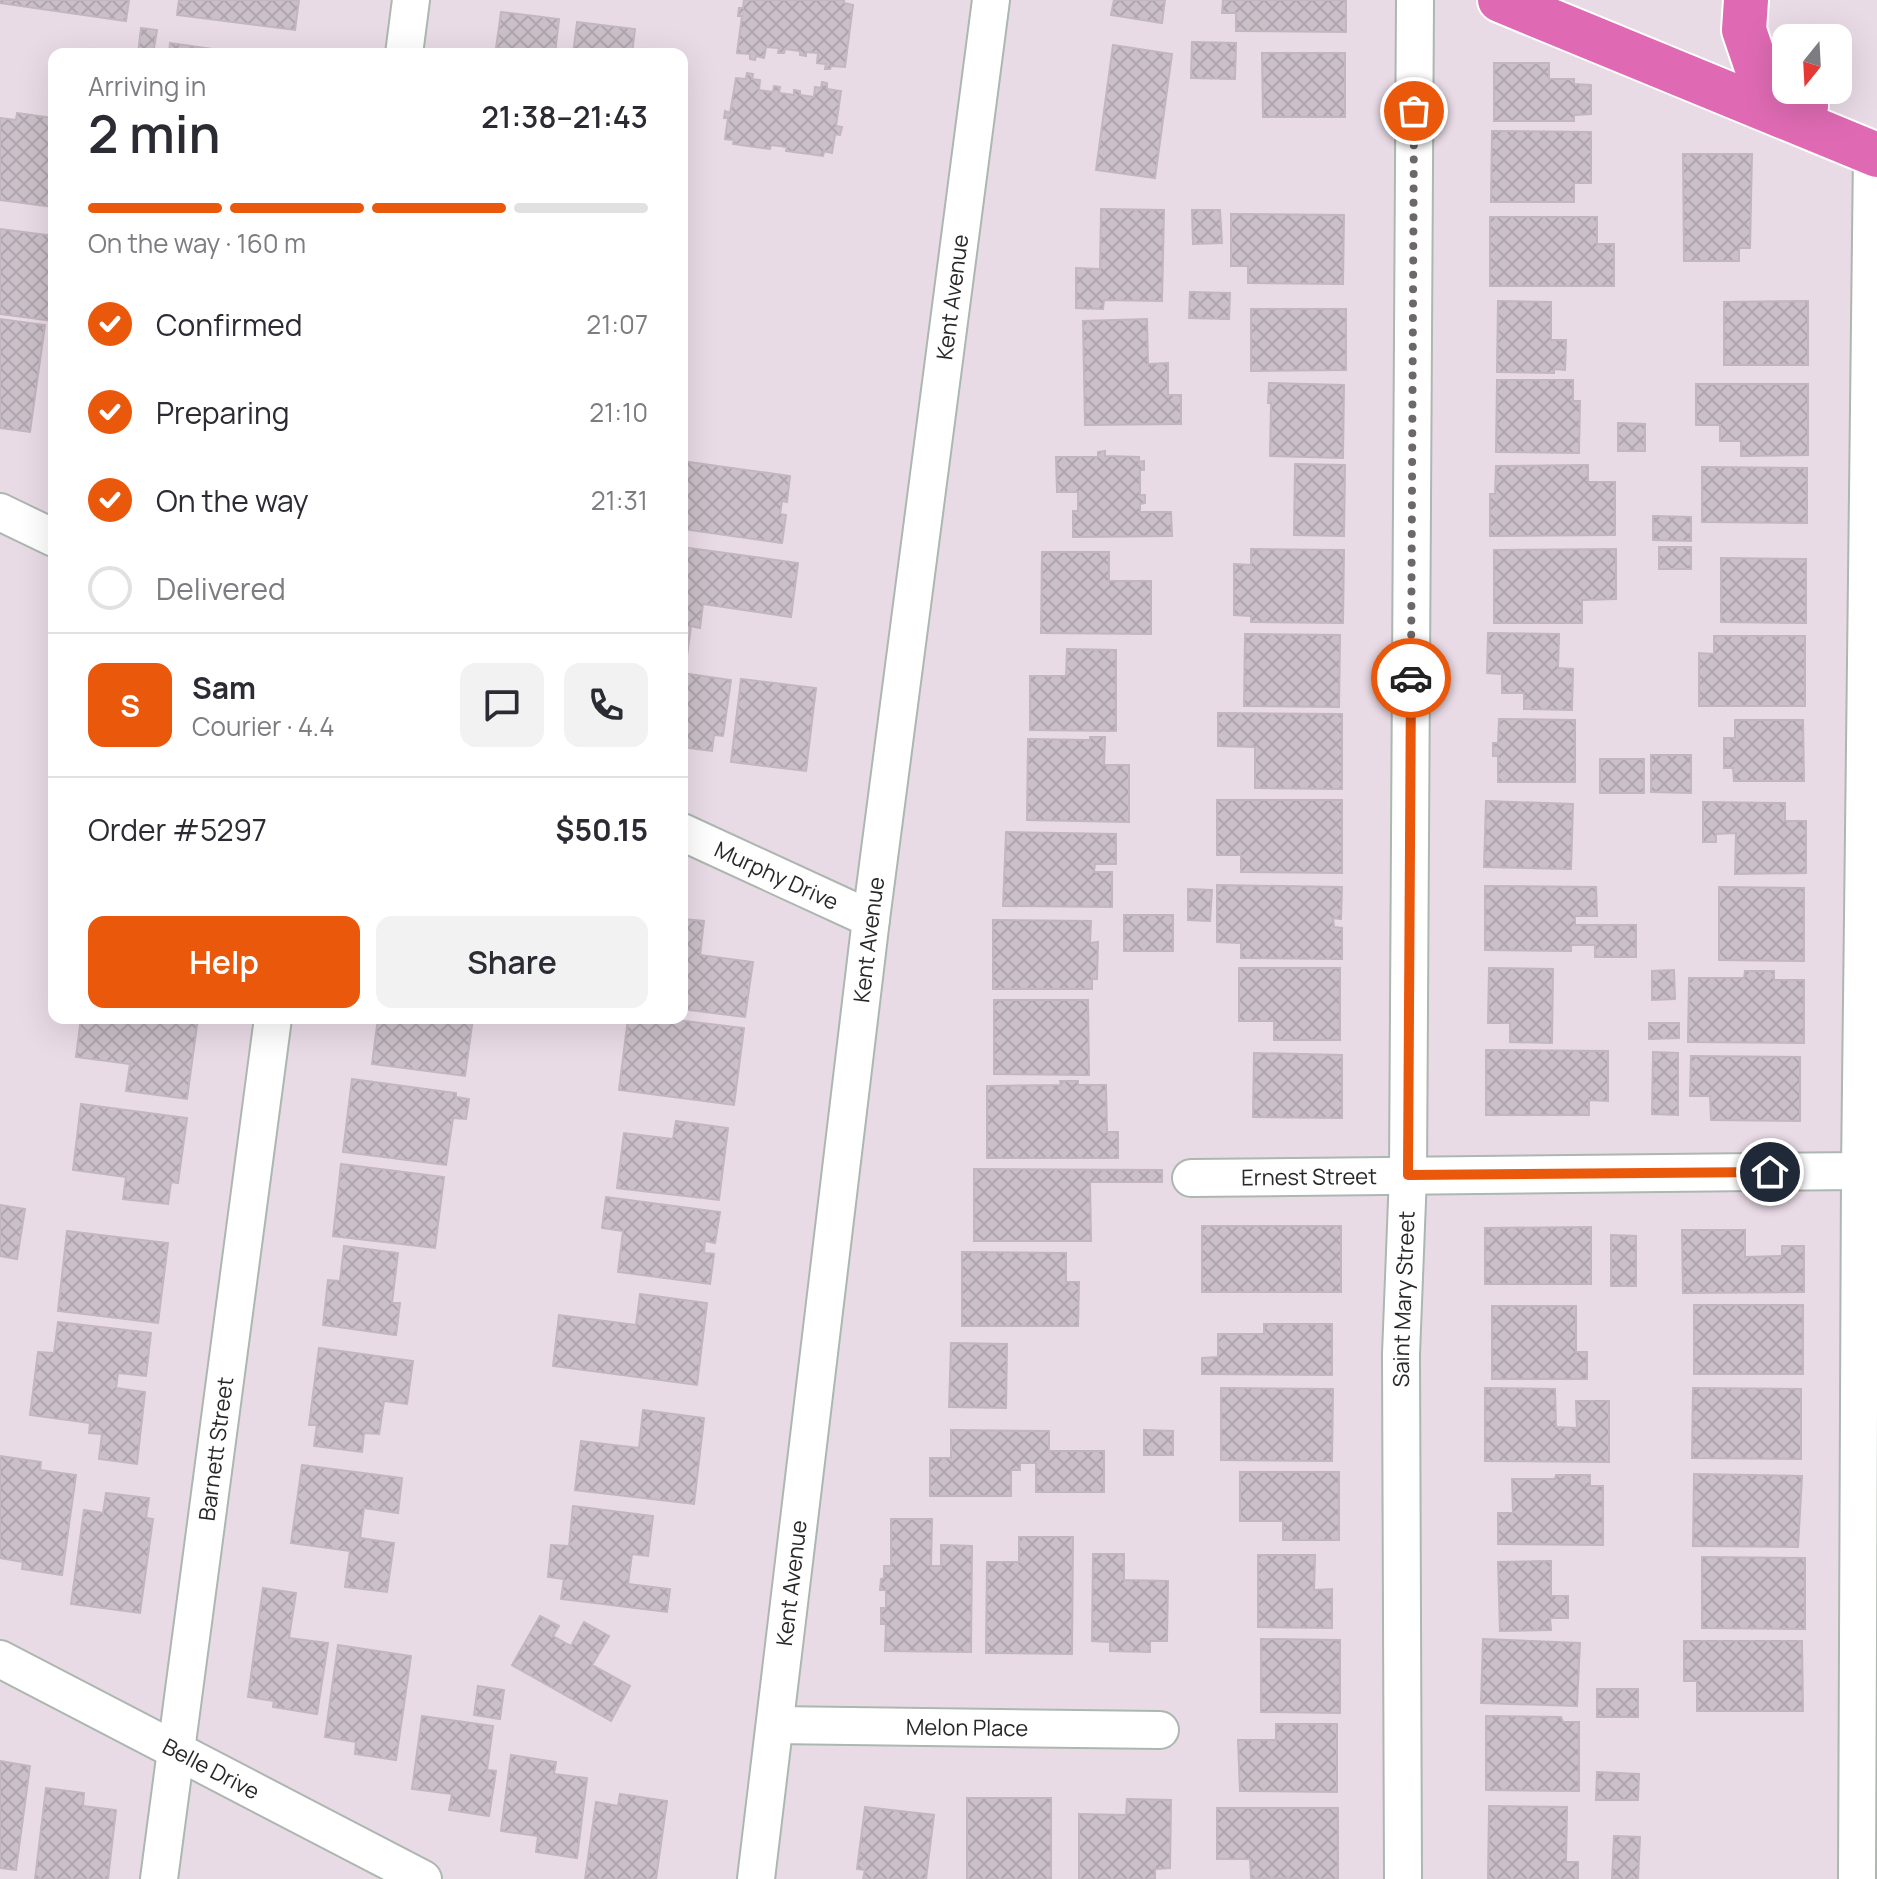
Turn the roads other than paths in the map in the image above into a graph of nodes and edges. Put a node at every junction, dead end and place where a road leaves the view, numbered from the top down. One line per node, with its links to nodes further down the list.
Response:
1 (411, 0): 6 (street)
2 (991, 0): 11 (street, Kent Avenue)
3 (1415, 0): 14 (street, Saint Mary Street)
4 (1500, 0): 7 (main road)
5 (1746, 0): 7 (main road)
6 (405, 48)
7 (1875, 154): 13 (street)
8 (0, 512): 9 (street)
9 (48, 535)
10 (688, 835): 11 (street, Murphy Drive)
11 (871, 919): 17 (street, Kent Avenue)
12 (272, 1024): 19 (street, Barnett Street)
13 (1860, 1171): 14 (street, Ernest Street); 20 (street)
14 (1408, 1175): 15 (street, Ernest Street); 24 (street, Saint Mary Street)
15 (1191, 1178)
16 (0, 1659): 19 (street, Belle Drive)
17 (775, 1725): 18 (street, Melon Place); 23 (street, Kent Avenue)
18 (1160, 1730)
19 (176, 1750): 21 (street, Barnett Street); 22 (street, Belle Drive)
20 (1864, 1875)
21 (159, 1879)
22 (423, 1879)
23 (756, 1879)
24 (1403, 1879)

